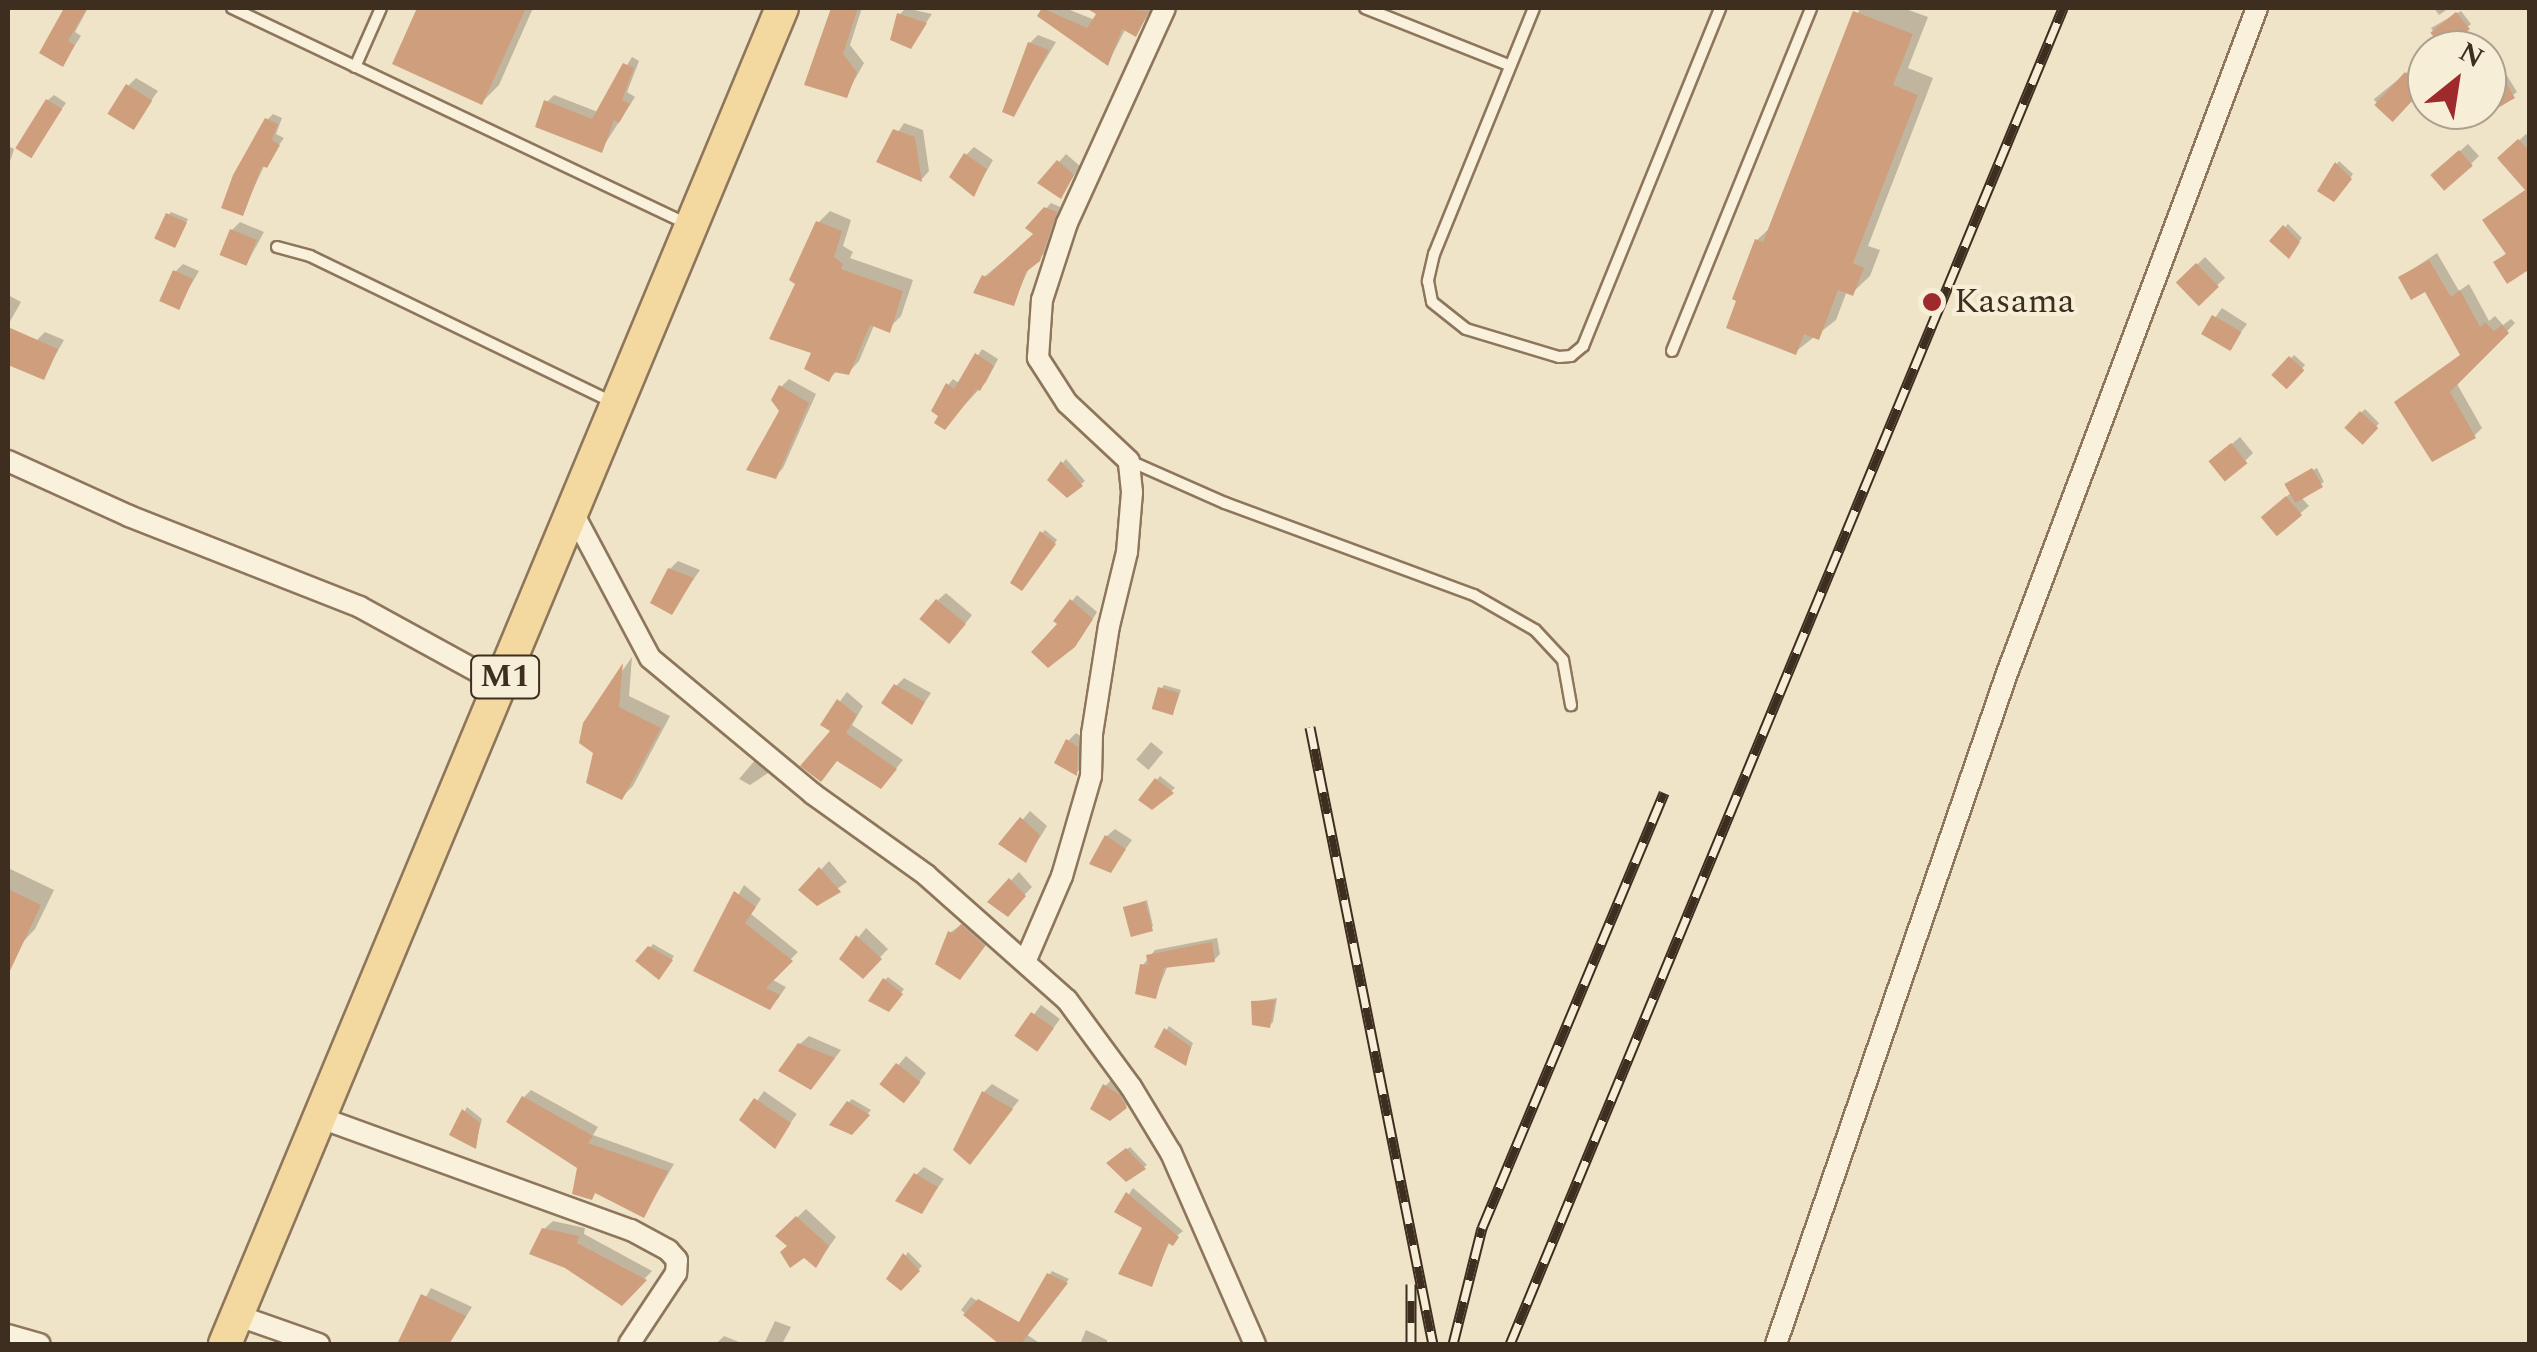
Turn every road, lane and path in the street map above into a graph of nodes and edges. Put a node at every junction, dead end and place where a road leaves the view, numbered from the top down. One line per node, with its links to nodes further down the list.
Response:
1 (232, 8): 11 (lane)
2 (382, 8): 11 (lane)
3 (782, 8): 12 (main road, M1)
4 (1165, 8): 17 (street)
5 (1365, 8): 10 (lane)
6 (1534, 8): 10 (lane)
7 (1720, 8): 10 (lane)
8 (1811, 8): 14 (lane)
9 (2257, 8): 29 (street)
10 (1508, 65)
11 (356, 67): 12 (lane)
12 (692, 226): 15 (main road, M1)
13 (277, 247): 15 (lane)
14 (1672, 351)
15 (617, 405): 18 (main road, M1)
16 (8, 461): 19 (street)
17 (1130, 461): 20 (lane); 21 (street)
18 (572, 512): 19 (main road, M1); 21 (street)
19 (502, 685): 22 (main road, M1)
20 (1571, 704)
21 (1025, 962): 28 (street)
22 (320, 1118): 23 (main road, M1); 27 (street)
23 (230, 1330): 26 (street)
24 (8, 1335): 25 (street)
25 (40, 1344)
26 (318, 1344)
27 (629, 1344)
28 (1255, 1344)
29 (1776, 1344)

